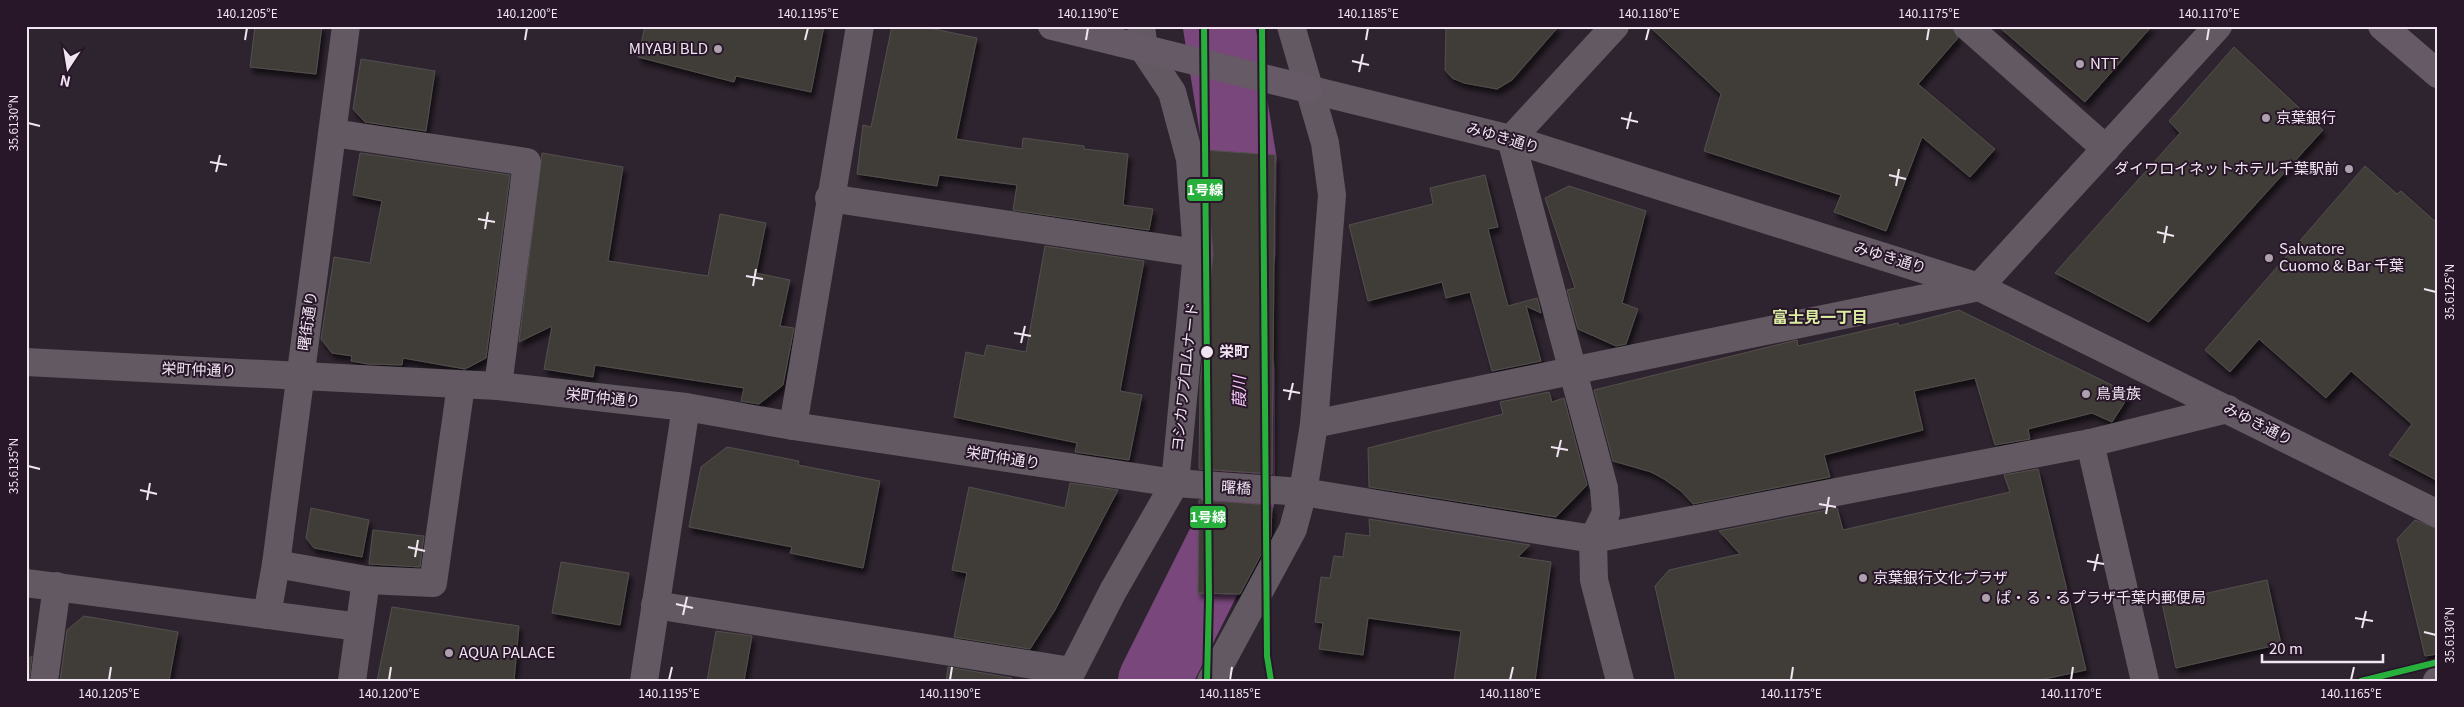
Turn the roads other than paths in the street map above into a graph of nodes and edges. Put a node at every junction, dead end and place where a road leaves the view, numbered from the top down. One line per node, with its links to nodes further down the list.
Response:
1 (346, 26): 12 (street, 曙街通り)
2 (860, 26): 15 (street)
3 (1052, 26): 9 (street)
4 (1291, 26): 11 (street)
5 (1615, 26): 13 (street)
6 (1967, 26): 14 (street)
7 (2218, 26): 14 (street)
8 (2382, 26): 10 (street)
9 (1143, 38): 11 (street); 16 (street, ヨシカワプロムナード)
10 (2438, 74)
11 (1308, 89): 13 (street, みゆき通り); 25 (street)
12 (334, 133): 20 (street, 曙街通り); 22 (street)
13 (1511, 139): 17 (street, みゆき通り); 19 (street)
14 (2106, 149): 17 (street)
15 (829, 198): 16 (street); 26 (street)
16 (1197, 253): 28 (street, ヨシカワプロムナード)
17 (1980, 286): 19 (street); 24 (street, みゆき通り)
18 (26, 362): 20 (street, 栄町仲通り)
19 (1573, 369): 25 (street); 32 (street)
20 (301, 375): 21 (street, 栄町仲通り); 33 (street, 曙街通り)
21 (462, 386): 22 (street, 栄町仲通り); 34 (street)
22 (498, 386): 23 (street, 栄町仲通り)
23 (686, 407): 26 (street, 栄町仲通り); 37 (street)
24 (2228, 409): 27 (street); 31 (street, みゆき通り)
25 (1314, 424): 30 (street)
26 (793, 426): 28 (street, 栄町仲通り)
27 (2090, 443): 32 (street); 46 (street)
28 (1174, 484): 29 (street, 栄町仲通り); 40 (street, ヨシカワプロムナード)
29 (1207, 486): 30 (street, 曙橋)
30 (1303, 492): 32 (street, 曙橋); 44 (street)
31 (2438, 514)
32 (1593, 540): 45 (street)
33 (276, 564): 34 (street); 38 (street, 曙街通り)
34 (366, 580): 39 (street)
35 (26, 583): 36 (street)
36 (57, 586): 38 (street); 41 (street)
37 (655, 605): 40 (street); 43 (street)
38 (267, 615): 39 (street)
39 (359, 627): 42 (street)
40 (1069, 676)
41 (44, 681)
42 (352, 681)
43 (644, 681)
44 (1211, 681)
45 (1620, 681)
46 (2145, 681)

